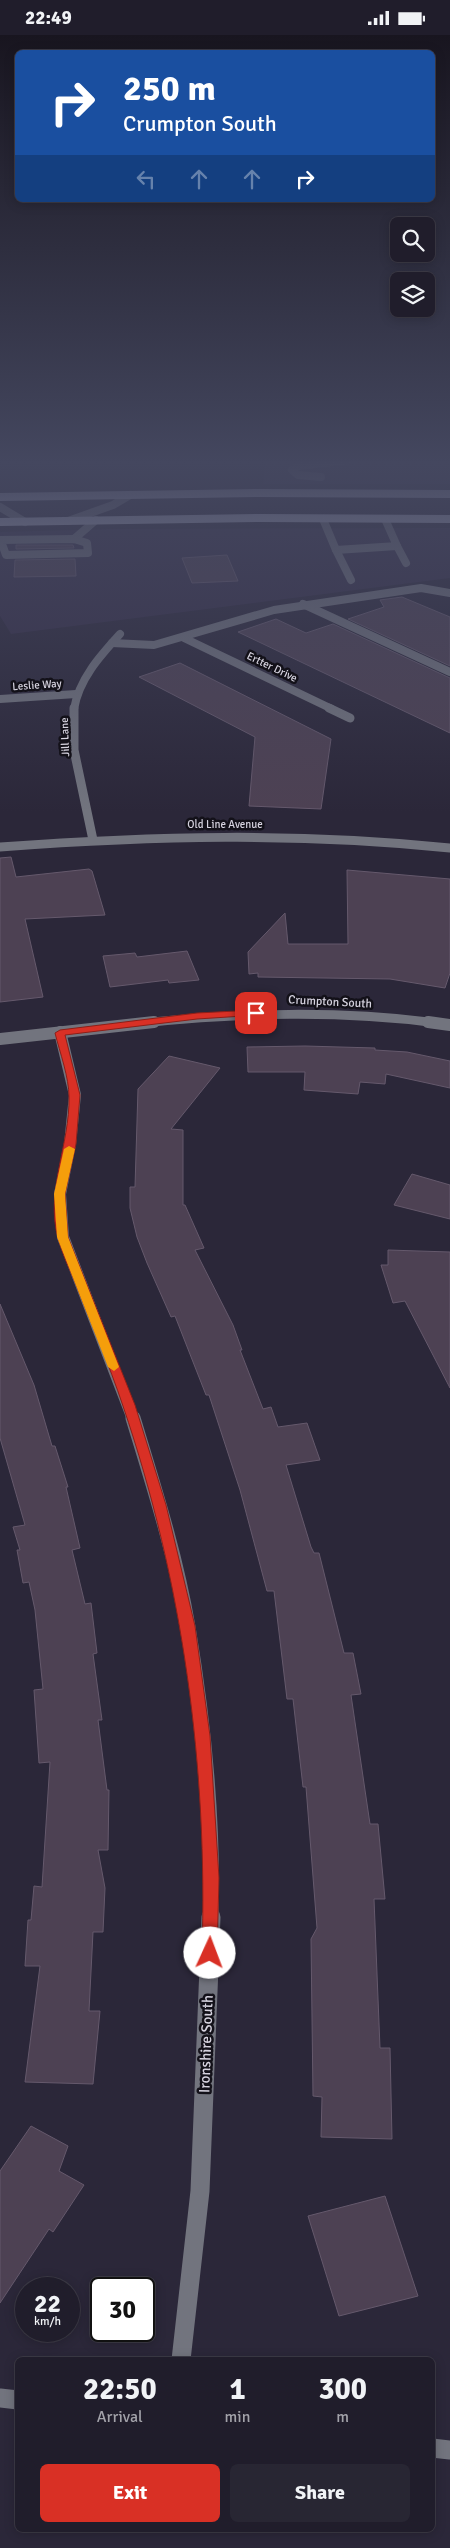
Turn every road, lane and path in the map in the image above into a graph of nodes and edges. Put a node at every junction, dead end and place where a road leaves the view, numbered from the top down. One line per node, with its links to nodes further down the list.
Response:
1 (450, 593): 2 (street)
2 (303, 605): 4 (street); 6 (street)
3 (120, 634): 5 (street, Jill Lane)
4 (184, 637): 5 (street); 9 (street, Ertter Drive)
5 (112, 643): 7 (street, Jill Lane)
6 (450, 672)
7 (76, 694): 8 (street, Leslie Way); 10 (street, Jill Lane)
8 (0, 698)
9 (350, 718)
10 (93, 840): 11 (street, Old Line Avenue); 12 (street, Old Line Avenue)
11 (0, 847)
12 (450, 848)
13 (450, 1025): 14 (street, Crumpton South)
14 (60, 1033): 15 (street, Crumpton South); 16 (street, Ironshire South)
15 (0, 1039)
16 (181, 2357)
17 (0, 2398): 18 (street)
18 (15, 2400)
19 (435, 2448): 20 (street)
20 (450, 2450)

